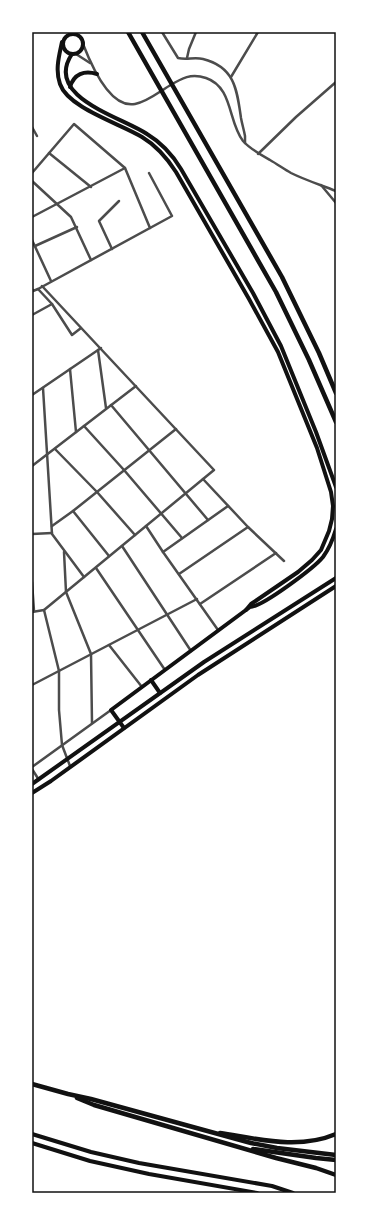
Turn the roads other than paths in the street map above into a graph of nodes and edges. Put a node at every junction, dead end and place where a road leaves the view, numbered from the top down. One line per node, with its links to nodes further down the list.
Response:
1 (64, 32): 9 (main road)
2 (79, 32): 8 (main road)
3 (128, 32): 55 (highway)
4 (142, 32): 51 (highway)
5 (162, 32): 12 (street)
6 (196, 32): 12 (street)
7 (258, 32): 15 (street)
8 (81, 37): 9 (main road); 10 (main road)
9 (63, 40): 11 (main road); 96 (main road)
10 (83, 44): 11 (main road); 13 (street)
11 (74, 54): 13 (street); 17 (main road)
12 (187, 58): 15 (street)
13 (91, 63): 14 (street)
14 (97, 74): 17 (main road); 20 (street)
15 (231, 77): 20 (street)
16 (336, 82): 22 (street)
17 (70, 87): 65 (main road)
18 (32, 127): 19 (street)
19 (37, 136)
20 (244, 143): 22 (street)
21 (49, 152): 23 (street); 24 (street); 28 (street)
22 (258, 154): 27 (street)
23 (125, 168): 28 (street); 35 (street)
24 (32, 173)
25 (149, 173): 35 (street)
26 (32, 182): 31 (street)
27 (321, 185): 29 (street); 32 (street)
28 (91, 187): 31 (street)
29 (336, 191)
30 (119, 201): 38 (street)
31 (57, 203): 33 (street); 34 (street)
32 (336, 203)
33 (32, 217)
34 (77, 227): 37 (street); 39 (street)
35 (150, 228): 38 (street)
36 (32, 240): 37 (street)
37 (35, 246): 40 (street)
38 (112, 249): 39 (street)
39 (91, 260): 40 (street)
40 (52, 281): 41 (street)
41 (42, 286): 43 (street); 46 (street)
42 (32, 289): 43 (street)
43 (38, 289): 44 (street)
44 (52, 304): 45 (street); 46 (street)
45 (32, 315)
46 (81, 328): 47 (street)
47 (99, 349): 48 (street); 49 (street); 54 (street)
48 (70, 369): 50 (street); 58 (street)
49 (136, 386): 53 (street); 57 (street)
50 (42, 388): 52 (street); 61 (street)
51 (336, 393)
52 (32, 395)
53 (112, 405): 54 (street); 60 (street)
54 (106, 409): 56 (street)
55 (336, 422)
56 (84, 426): 58 (street); 63 (street)
57 (176, 429): 60 (street); 64 (street)
58 (76, 432): 59 (street)
59 (55, 449): 61 (street); 66 (street)
60 (150, 450): 63 (street); 67 (street)
61 (47, 455): 62 (street); 72 (street)
62 (32, 466)
63 (124, 470): 66 (street); 70 (street)
64 (203, 479): 67 (street); 68 (street)
65 (336, 487)
66 (97, 492): 69 (street); 78 (street)
67 (186, 493): 70 (street); 71 (street)
68 (228, 506): 71 (street); 74 (street)
69 (73, 511): 72 (street); 84 (street)
70 (161, 514): 73 (street); 79 (street)
71 (208, 520): 79 (street)
72 (51, 526): 76 (street)
73 (146, 526): 78 (street); 82 (street)
74 (248, 527): 83 (street); 87 (street)
75 (336, 529): 96 (main road)
76 (52, 533): 77 (street); 81 (street)
77 (32, 534)
78 (135, 535): 80 (street)
79 (182, 538): 82 (street)
80 (122, 546): 84 (street); 98 (street)
81 (64, 552): 88 (street); 92 (street)
82 (163, 552): 87 (street)
83 (276, 553): 85 (street); 94 (street)
84 (109, 556): 86 (street)
85 (284, 561)
86 (96, 568): 88 (street); 99 (street)
87 (179, 574): 93 (street)
88 (84, 577): 92 (street)
89 (336, 578): 109 (main road)
90 (32, 582): 97 (street)
91 (336, 586): 113 (main road)
92 (66, 592): 95 (street); 103 (street)
93 (197, 599): 94 (street); 98 (street)
94 (200, 604): 100 (street)
95 (44, 610): 97 (street); 105 (street)
96 (246, 610): 100 (main road)
97 (33, 612)
98 (168, 614): 99 (street); 102 (street)
99 (138, 630): 101 (street); 104 (street)
100 (219, 631): 102 (main road)
101 (109, 645): 103 (street); 108 (street)
102 (192, 651): 104 (main road)
103 (91, 654): 105 (street); 112 (street)
104 (165, 670): 106 (main road)
105 (59, 671): 107 (street); 114 (street)
106 (151, 680): 108 (main road); 109 (main road)
107 (32, 685)
108 (142, 687): 110 (main road)
109 (160, 693): 111 (main road)
110 (111, 710): 111 (main road); 112 (street)
111 (119, 721): 113 (main road); 115 (main road)
112 (92, 723): 114 (street)
113 (124, 728): 116 (main road)
114 (62, 745): 115 (street); 117 (street)
115 (68, 760): 116 (street); 118 (main road)
116 (70, 767): 120 (main road)
117 (32, 768): 118 (street)
118 (39, 780): 119 (main road)
119 (32, 784)
120 (32, 793)
121 (32, 1084): 122 (highway)
122 (68, 1094): 123 (highway); 127 (highway)
123 (201, 1129): 125 (highway); 128 (highway)
124 (32, 1134): 132 (main road)
125 (336, 1134)
126 (32, 1144): 131 (main road)
127 (241, 1147): 129 (highway); 130 (highway)
128 (336, 1155)
129 (336, 1160)
130 (336, 1175)
131 (257, 1193)
132 (293, 1193)

